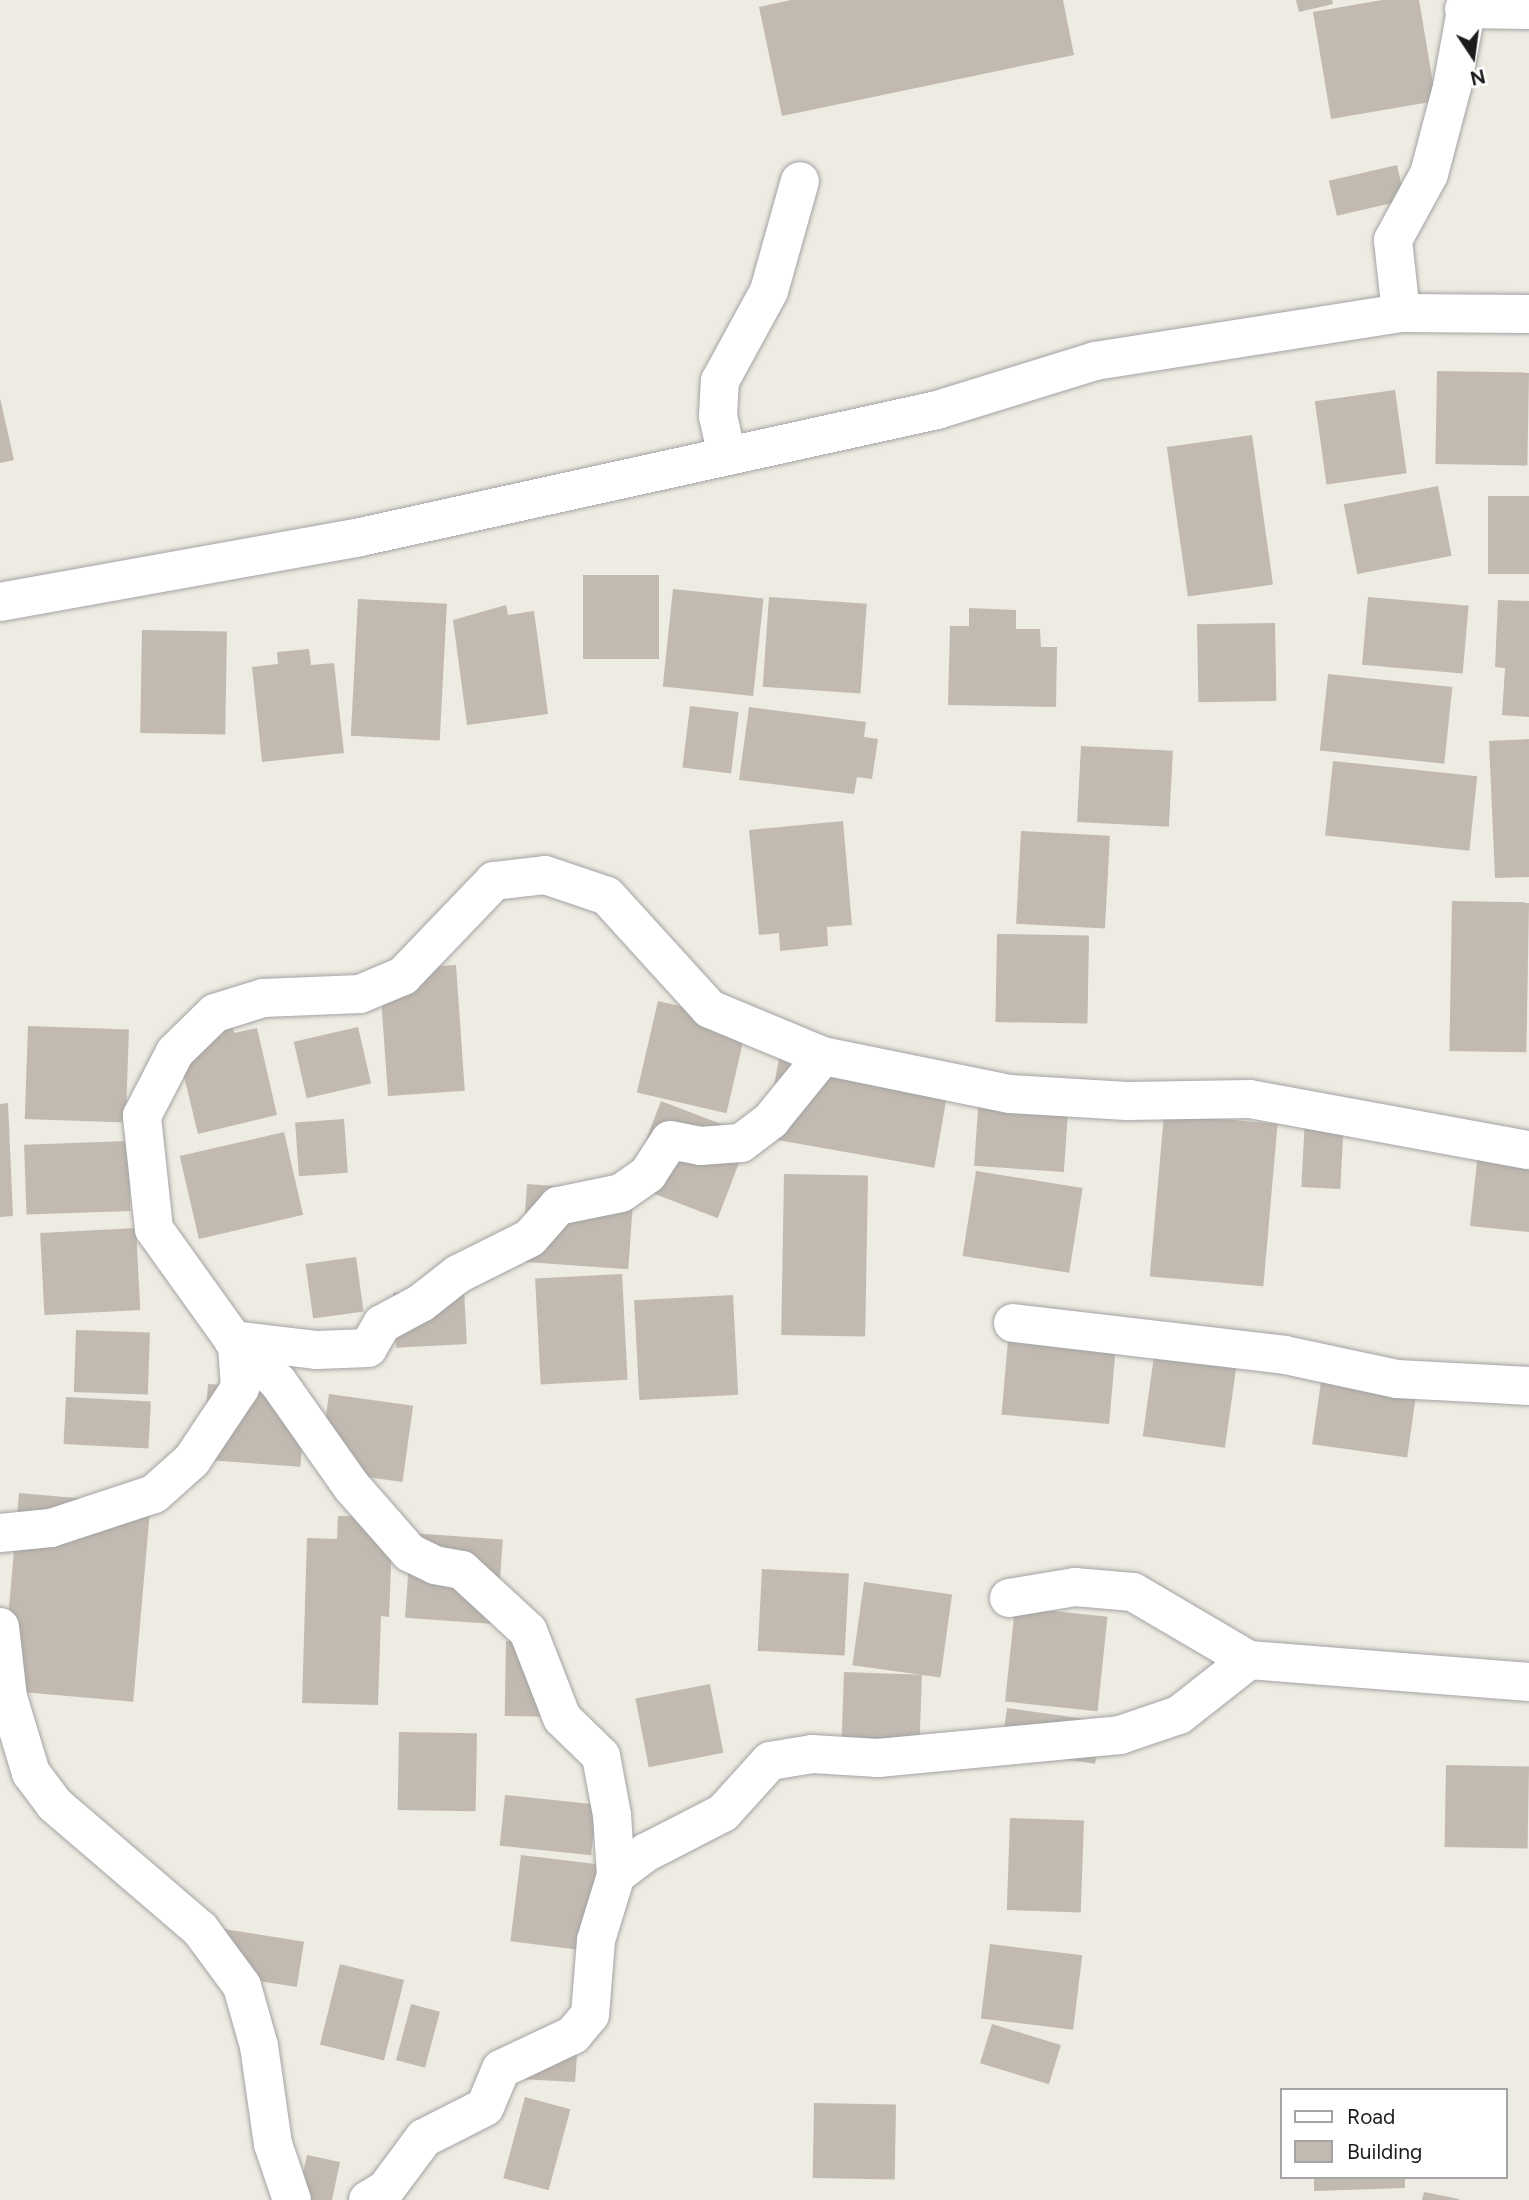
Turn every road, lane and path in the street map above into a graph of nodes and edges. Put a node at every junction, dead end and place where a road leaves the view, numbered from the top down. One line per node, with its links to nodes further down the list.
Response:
1 (1466, 5): 2 (street); 4 (street)
2 (1529, 10)
3 (800, 181): 6 (street)
4 (1401, 313): 5 (street); 6 (street)
5 (1529, 314)
6 (727, 456): 7 (street)
7 (0, 602)
8 (823, 1056): 9 (street); 11 (street); 11 (street)
9 (1529, 1150)
10 (1013, 1323): 12 (street)
11 (235, 1343): 13 (street); 18 (street)
12 (1529, 1386)
13 (0, 1533)
14 (1009, 1598): 16 (street)
15 (0, 1627): 19 (street)
16 (1249, 1660): 17 (street); 18 (street)
17 (1529, 1682)
18 (616, 1875): 20 (street)
19 (292, 2200)
20 (368, 2200)

